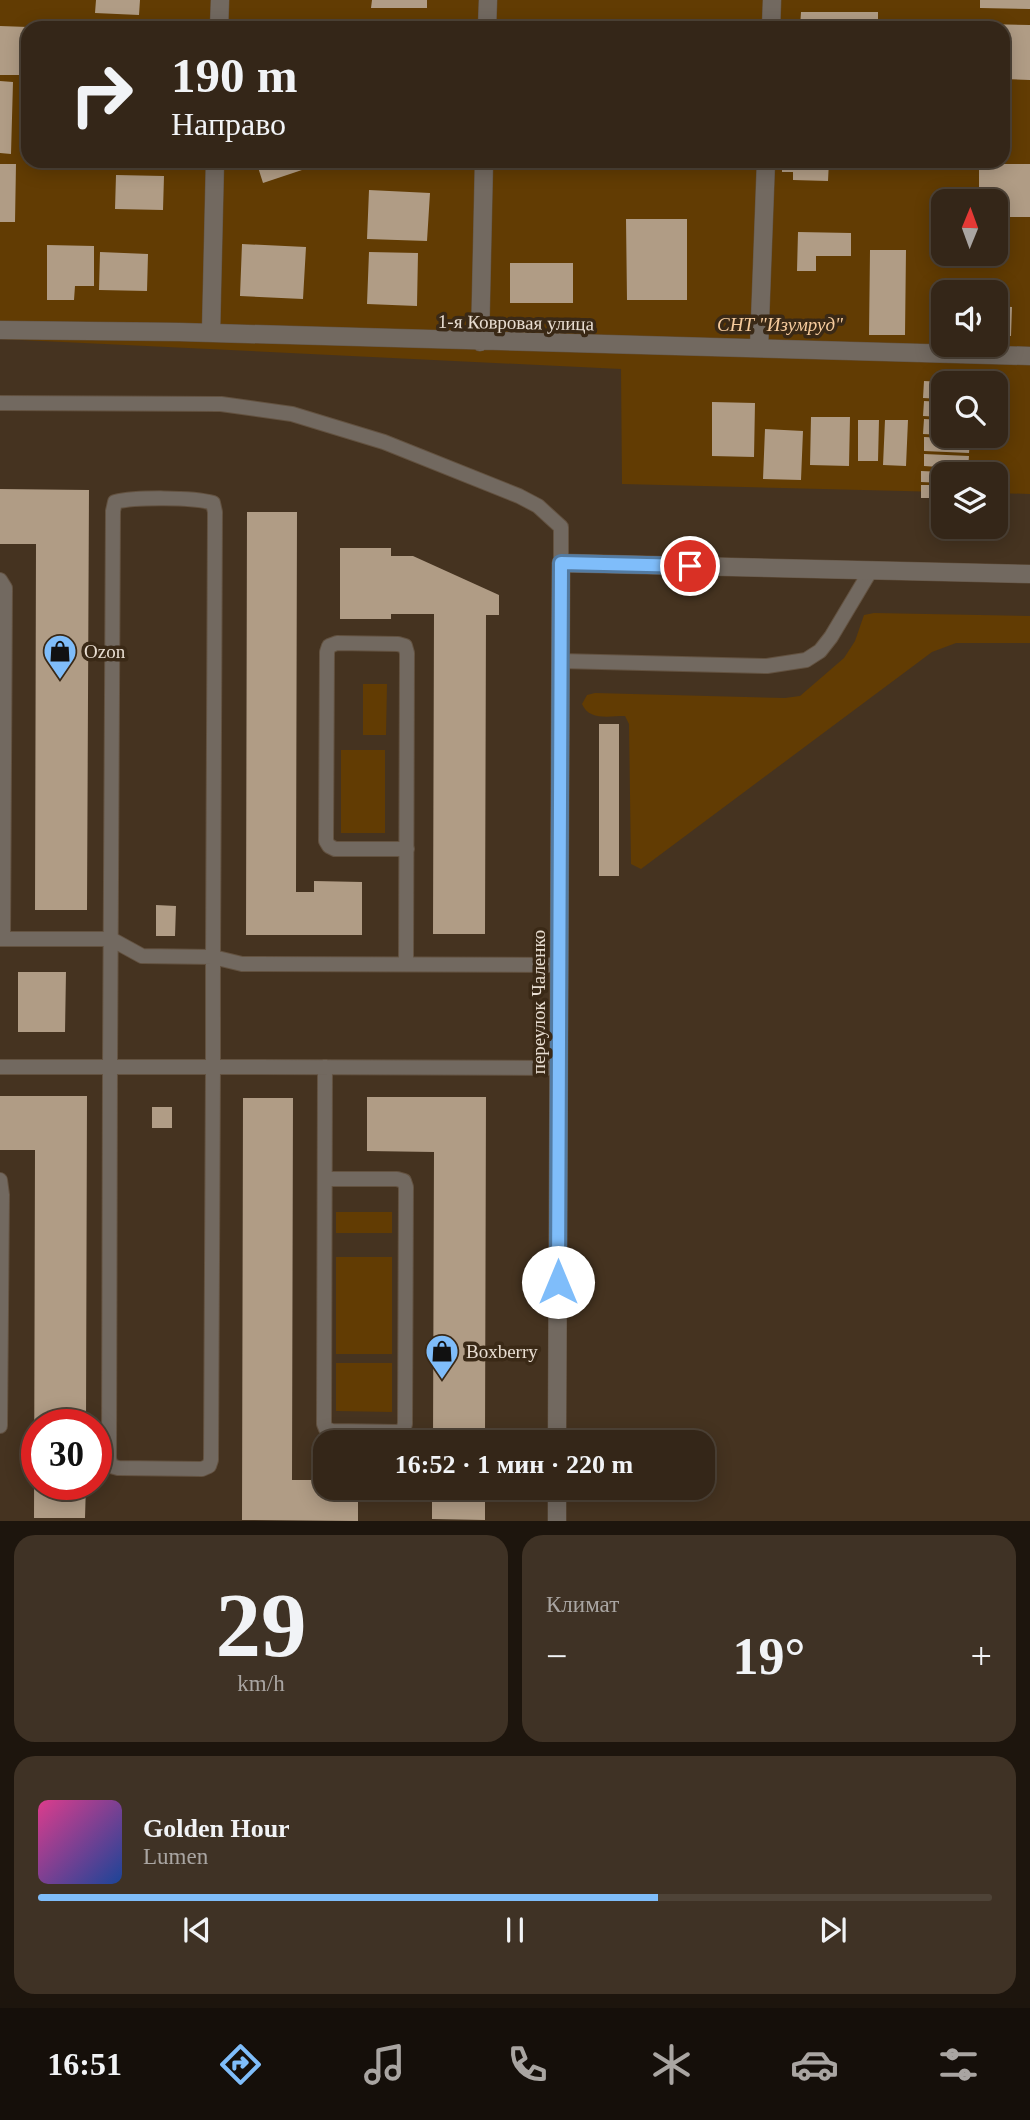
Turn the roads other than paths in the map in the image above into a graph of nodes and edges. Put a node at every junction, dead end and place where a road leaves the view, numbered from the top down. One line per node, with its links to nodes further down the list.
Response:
1 (219, 0): 4 (street)
2 (488, 0): 5 (street)
3 (772, 0): 6 (street)
4 (219, 21)
5 (487, 21)
6 (771, 21)
7 (215, 168): 11 (street)
8 (484, 168): 12 (street)
9 (766, 168): 13 (street)
10 (0, 330): 11 (street, 1-я Ковровая улица)
11 (211, 333): 12 (street, 1-я Ковровая улица)
12 (480, 342): 13 (street, 1-я Ковровая улица)
13 (759, 348): 14 (street, 1-я Ковровая улица)
14 (1030, 356)
15 (0, 403): 16 (lane)
16 (561, 563): 17 (street); 20 (street, переулок Чаленко)
17 (871, 570): 18 (street); 20 (lane)
18 (1030, 574)
19 (0, 580): 21 (lane)
20 (560, 662): 27 (street, переулок Чаленко)
21 (2, 822): 23 (lane)
22 (407, 849): 22 (lane); 26 (lane)
23 (2, 939): 24 (lane)
24 (111, 939): 25 (lane); 25 (lane); 29 (lane)
25 (213, 957): 26 (lane); 30 (lane)
26 (406, 964): 27 (lane)
27 (559, 965): 32 (street, переулок Чаленко)
28 (0, 1066): 29 (lane)
29 (110, 1067): 30 (lane); 30 (lane)
30 (213, 1067): 31 (lane)
31 (325, 1067): 32 (lane); 33 (lane)
32 (559, 1068): 36 (street, переулок Чаленко)
33 (325, 1179): 33 (lane)
34 (0, 1180): 35 (lane)
35 (0, 1426)
36 (557, 1430)
37 (557, 1500): 38 (street)
38 (557, 1521)

